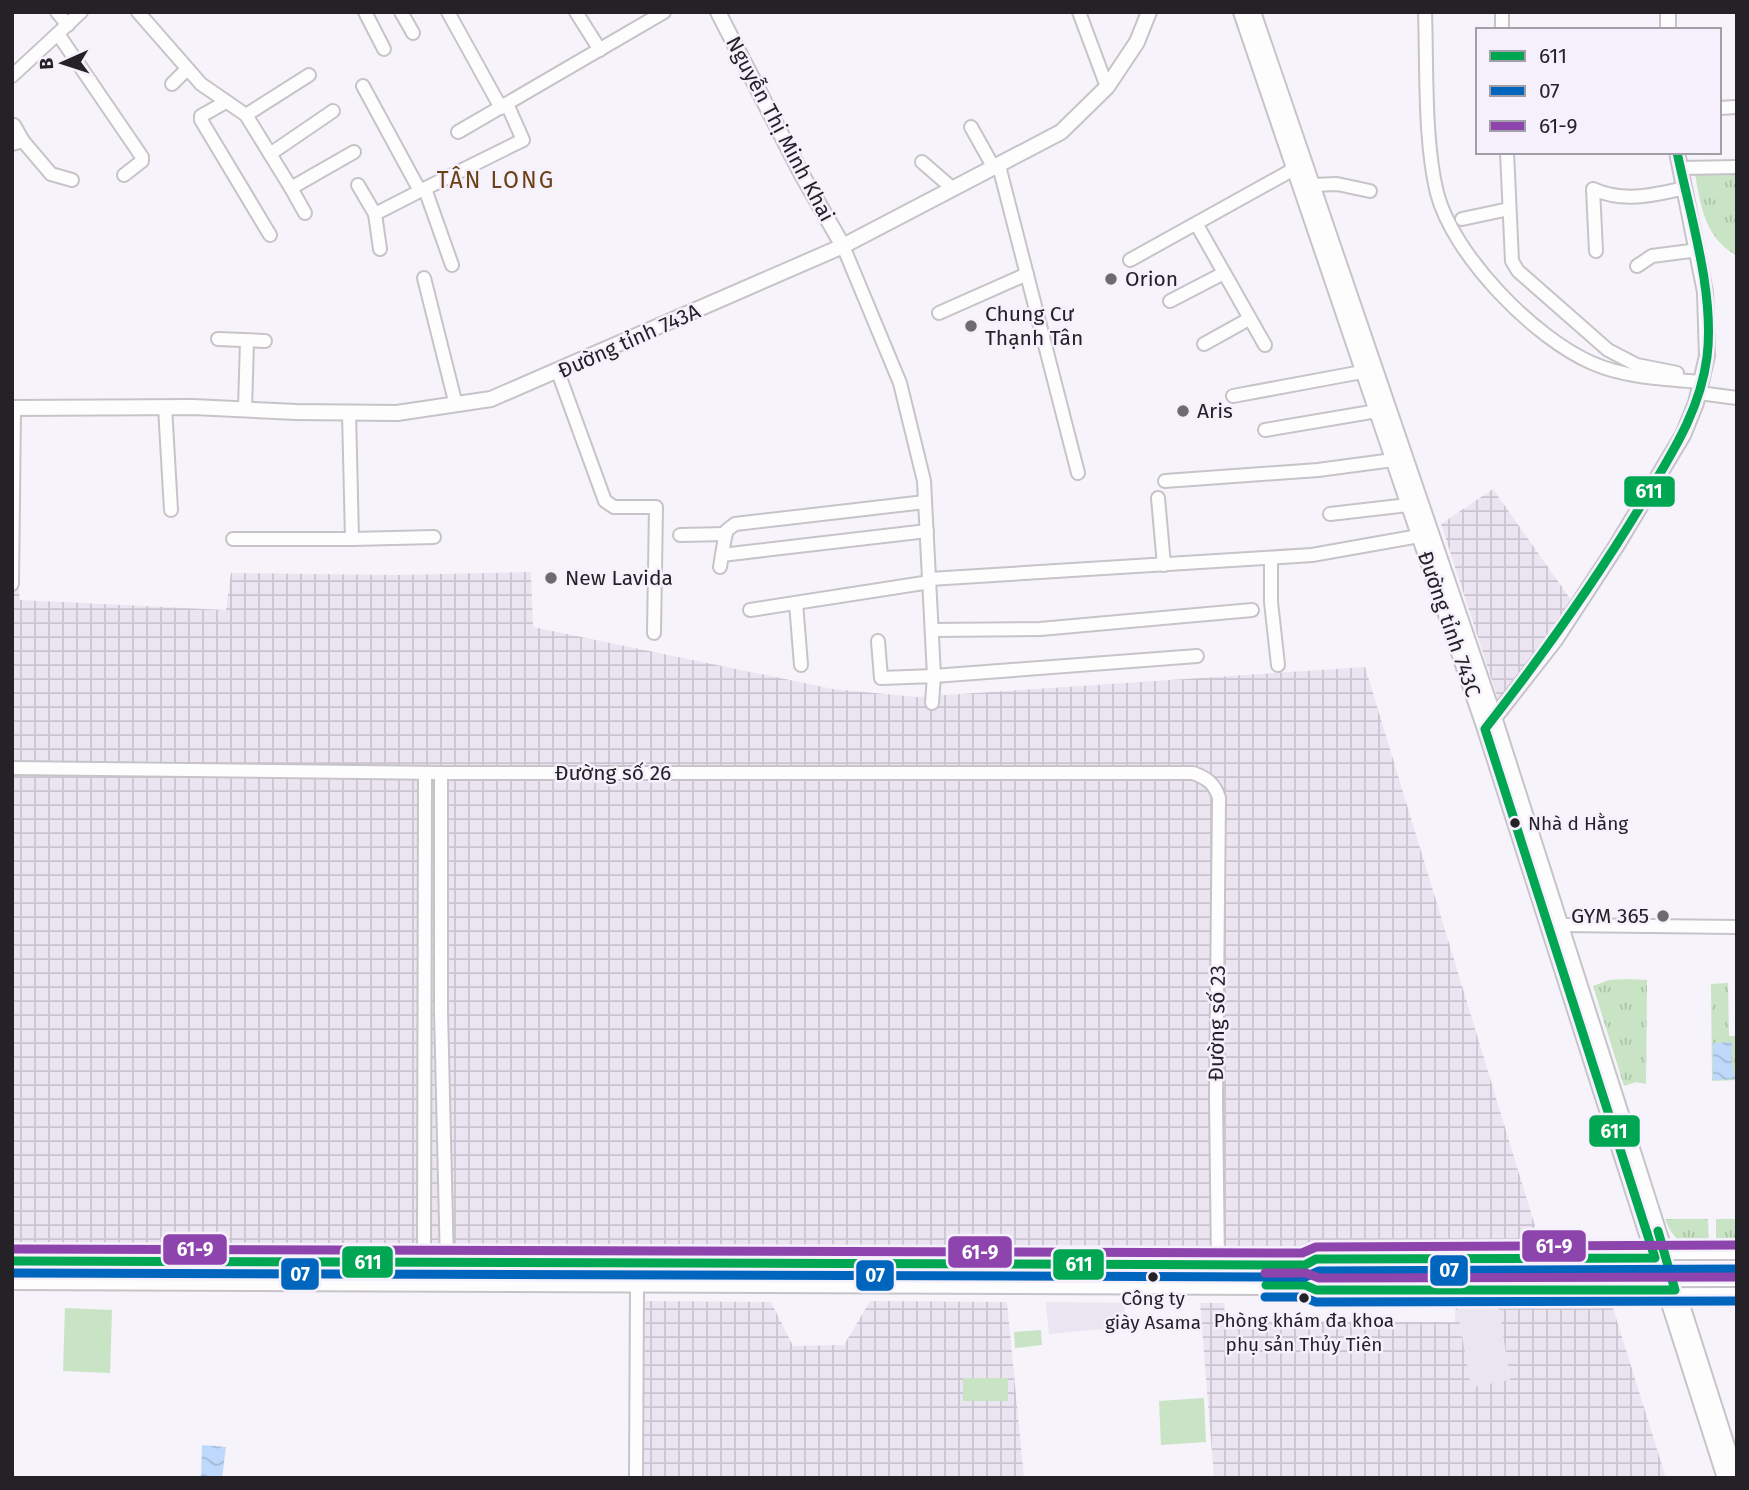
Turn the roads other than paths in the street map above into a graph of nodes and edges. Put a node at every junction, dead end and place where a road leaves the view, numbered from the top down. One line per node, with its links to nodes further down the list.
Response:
1 (57, 12): 15 (street)
2 (81, 12): 15 (street)
3 (138, 12): 19 (street)
4 (365, 12): 17 (street)
5 (401, 12): 16 (street)
6 (448, 12): 26 (street)
7 (576, 12): 18 (street)
8 (664, 12): 18 (street)
9 (718, 12): 57 (main road, Nguyễn Thị Minh Khai)
10 (1079, 12): 24 (street)
11 (1149, 12): 24 (main road, Đường tỉnh 743A)
12 (1241, 12): 41 (main road, Đường tỉnh 743C)
13 (1253, 12): 45 (main road, Đường tỉnh 743C)
14 (1425, 12): 77 (street)
15 (63, 29): 21 (street); 42 (street)
16 (413, 33)
17 (384, 49)
18 (600, 50): 26 (street)
19 (187, 69): 22 (street); 25 (street)
20 (309, 75): 28 (street)
21 (12, 76)
22 (172, 84)
23 (363, 86): 49 (street)
24 (1107, 87): 38 (main road, Đường tỉnh 743A)
25 (224, 103): 28 (street); 56 (street)
26 (504, 106): 31 (street); 49 (street)
27 (334, 111): 34 (street)
28 (246, 115): 34 (street)
29 (14, 125): 32 (street)
30 (971, 127): 38 (street)
31 (458, 132)
32 (18, 143): 43 (street)
33 (354, 152): 46 (street)
34 (270, 154): 46 (street)
35 (1507, 154): 51 (street)
36 (1678, 154): 40 (main road)
37 (922, 162): 47 (street)
38 (997, 167): 47 (main road, Đường tỉnh 743A); 65 (street)
39 (1737, 167): 40 (street)
40 (1681, 168): 48 (main road)
41 (1294, 169): 55 (street); 76 (main road, Đường tỉnh 743C)
42 (124, 175)
43 (72, 180)
44 (358, 185): 53 (street)
45 (1313, 185): 50 (street); 117 (main road, Đường tỉnh 743C)
46 (290, 188): 52 (street)
47 (953, 188): 57 (main road, Đường tỉnh 743A)
48 (1685, 188): 59 (main road); 60 (street)
49 (422, 190): 53 (street); 62 (street)
50 (1370, 191)
51 (1509, 209): 54 (street); 77 (street)
52 (305, 213)
53 (375, 214): 58 (street)
54 (1462, 219)
55 (1198, 225): 61 (street); 64 (street)
56 (270, 235)
57 (843, 246): 75 (main road, Đường tỉnh 743A); 91 (street)
58 (380, 249)
59 (1698, 250): 63 (street); 77 (main road)
60 (1597, 251)
61 (1130, 260)
62 (452, 265)
63 (1637, 266)
64 (1224, 273): 67 (street); 69 (street)
65 (1027, 274): 68 (street); 88 (street)
66 (424, 278): 80 (street)
67 (1170, 301)
68 (939, 313)
69 (1250, 318): 73 (street); 74 (street)
70 (218, 339): 71 (street)
71 (247, 341): 72 (street); 83 (street)
72 (265, 341)
73 (1204, 344)
74 (1265, 345)
75 (558, 372): 80 (main road, Đường tỉnh 743A); 110 (street)
76 (1362, 372): 78 (street); 84 (main road, Đường tỉnh 743C)
77 (1701, 384): 79 (street); 117 (main road)
78 (1233, 396)
79 (1737, 398)
80 (456, 405): 85 (main road, Đường tỉnh 743A)
81 (165, 407): 82 (main road, Đường tỉnh 743A); 83 (main road, Đường tỉnh 743A); 93 (street)
82 (13, 408): 105 (street)
83 (245, 410): 85 (main road, Đường tỉnh 743A)
84 (1377, 411): 86 (street); 87 (main road, Đường tỉnh 743C)
85 (349, 412): 101 (street)
86 (1265, 429)
87 (1393, 460): 89 (street); 92 (main road, Đường tỉnh 743C)
88 (1078, 473)
89 (1165, 481)
90 (1158, 498): 103 (street)
91 (925, 502): 95 (street); 96 (street)
92 (1408, 505): 94 (street); 98 (main road, Đường tỉnh 743C)
93 (171, 510)
94 (1330, 514)
95 (927, 531): 96 (street); 104 (street)
96 (726, 534): 97 (street)
97 (680, 535)
98 (1419, 536): 102 (street); 118 (main road, Đường tỉnh 743C)
99 (435, 537): 101 (street)
100 (233, 539): 101 (street)
101 (352, 539)
102 (1271, 558): 103 (street); 114 (street)
103 (1164, 565): 104 (street)
104 (930, 580): 106 (street); 109 (street)
105 (12, 584)
106 (796, 603): 107 (street); 113 (street)
107 (750, 610)
108 (1252, 610): 109 (street)
109 (932, 631): 115 (street)
110 (654, 633)
111 (878, 641): 115 (street)
112 (1197, 656): 115 (street)
113 (801, 665)
114 (1278, 665)
115 (934, 676): 116 (street)
116 (932, 703)
117 (1494, 717): 118 (main road); 123 (main road, Đường tỉnh 743C)
118 (1485, 729): 123 (main road, Đường tỉnh 743C)
119 (12, 768): 120 (street, Đường số 26)
120 (425, 773): 121 (street, Đường số 26); 126 (street)
121 (441, 773): 122 (street, Đường số 26); 125 (street)
122 (1211, 783): 133 (street, Đường số 23)
123 (1554, 927): 124 (street); 127 (main road, Đường tỉnh 743C)
124 (1737, 927)
125 (441, 1011): 126 (street); 131 (street)
126 (424, 1013): 130 (street)
127 (1661, 1257): 128 (main road); 134 (main road); 143 (main road, Đường tỉnh 743C)
128 (1737, 1257)
129 (12, 1261): 130 (main road)
130 (424, 1265): 131 (main road)
131 (447, 1265): 132 (main road)
132 (811, 1265): 133 (main road); 139 (main road)
133 (1219, 1265): 134 (main road)
134 (1305, 1265): 136 (main road)
135 (1737, 1268): 136 (main road, bridge)
136 (1333, 1275): 137 (main road, bridge); 140 (main road)
137 (1737, 1279)
138 (12, 1282): 141 (main road)
139 (811, 1284): 140 (main road); 141 (main road)
140 (1305, 1285): 143 (main road)
141 (637, 1286): 145 (street)
142 (1737, 1289): 143 (main road)
143 (1670, 1290): 144 (main road, Đường tỉnh 743C); 146 (main road, Đường tỉnh 743C)
144 (1737, 1477)
145 (636, 1478)
146 (1725, 1478)

